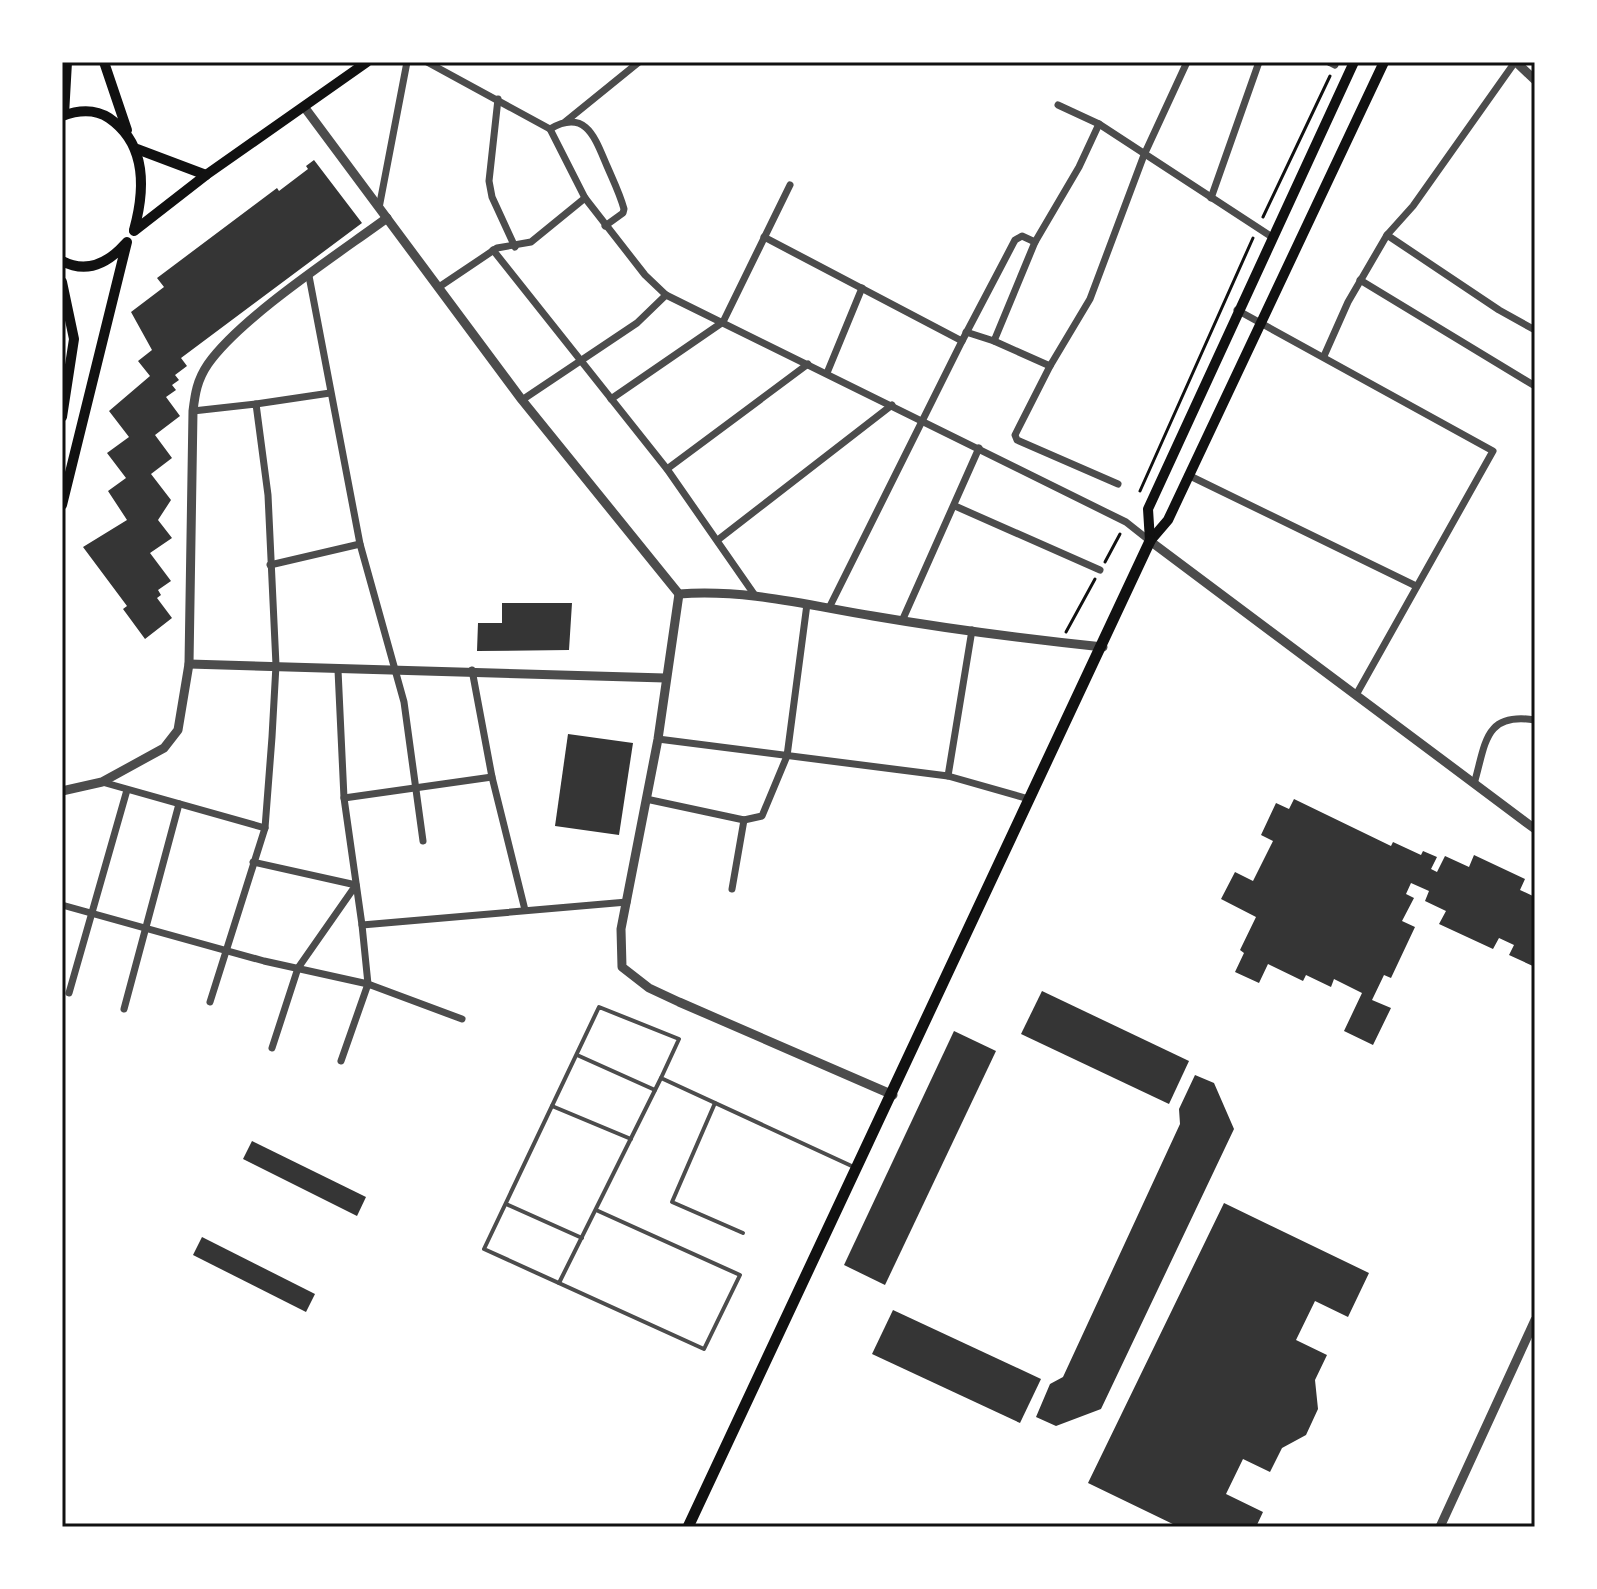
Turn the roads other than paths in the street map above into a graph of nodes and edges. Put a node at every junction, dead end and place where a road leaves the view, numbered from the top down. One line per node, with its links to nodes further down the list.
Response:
1 (67, 62): 16 (main road)
2 (104, 62): 20 (main road)
3 (367, 62): 15 (main road)
4 (407, 62): 27 (street)
5 (427, 62): 13 (street)
6 (639, 62): 17 (street)
7 (1187, 62): 22 (street)
8 (1259, 62): 26 (street)
9 (1354, 62): 33 (main road)
10 (1384, 62): 46 (main road)
11 (1516, 62): 12 (street); 31 (street)
12 (1535, 80)
13 (498, 99): 19 (street); 36 (street)
14 (1058, 105): 18 (street)
15 (305, 108): 23 (main road); 27 (street)
16 (63, 116): 20 (main road)
17 (565, 122): 19 (street); 29 (street)
18 (1099, 124): 22 (street); 35 (street)
19 (550, 129): 25 (street)
20 (129, 136): 21 (main road)
21 (137, 149): 23 (main road); 30 (main road)
22 (1144, 155): 26 (street); 55 (street)
23 (206, 175): 30 (main road)
24 (790, 185): 32 (street)
25 (585, 198): 29 (street); 36 (street)
26 (1211, 198): 33 (street)
27 (379, 208): 28 (street)
28 (387, 218): 39 (street); 42 (street)
29 (605, 226): 44 (street)
30 (134, 231): 34 (main road)
31 (1387, 235): 40 (street); 48 (street)
32 (764, 237): 43 (street); 47 (street)
33 (1272, 237): 45 (main road)
34 (127, 242): 38 (main road); 70 (main road)
35 (1035, 242): 49 (street); 51 (street)
36 (515, 247): 37 (street)
37 (493, 250): 42 (street); 53 (street)
38 (62, 261)
39 (309, 276): 58 (street); 63 (street)
40 (1360, 280): 52 (street); 57 (street)
41 (62, 282): 64 (main road)
42 (439, 287): 60 (street)
43 (862, 288): 50 (street); 56 (street)
44 (666, 295): 47 (street); 53 (street)
45 (1237, 310): 46 (street); 73 (main road)
46 (1259, 320): 52 (street); 68 (main road)
47 (723, 322): 54 (street); 59 (street)
48 (1535, 330)
49 (966, 332): 50 (street); 51 (street)
50 (962, 341): 65 (street)
51 (994, 341): 55 (street)
52 (1324, 356): 77 (street)
53 (582, 358): 59 (street); 60 (street)
54 (808, 364): 56 (street); 67 (street)
55 (1050, 366): 69 (street)
56 (827, 373): 62 (street)
57 (1535, 386)
58 (330, 393): 61 (street); 74 (street)
59 (611, 399): 67 (street)
60 (522, 400): 78 (street)
61 (256, 404): 63 (street); 75 (street)
62 (892, 405): 65 (street); 72 (street)
63 (193, 411): 85 (street)
64 (62, 417)
65 (922, 420): 66 (street); 81 (street)
66 (979, 448): 71 (street); 73 (street)
67 (667, 469): 72 (street)
68 (1186, 474): 73 (main road); 77 (street)
69 (1118, 484)
70 (62, 505)
71 (955, 506): 76 (street); 82 (street)
72 (719, 539): 79 (street)
73 (1150, 541): 84 (main road); 91 (street)
74 (360, 544): 75 (street); 88 (street)
75 (270, 565): 86 (street)
76 (1100, 570)
77 (1416, 586): 91 (street)
78 (679, 594): 79 (street); 90 (street)
79 (754, 594): 80 (street)
80 (807, 604): 81 (street); 94 (street)
81 (829, 608): 82 (street)
82 (902, 621): 83 (street)
83 (972, 630): 84 (street); 95 (street)
84 (1103, 647): 104 (main road)
85 (189, 664): 86 (street); 97 (street)
86 (276, 665): 87 (street); 107 (street)
87 (338, 670): 88 (street); 102 (street)
88 (395, 670): 89 (street); 99 (street)
89 (472, 670): 90 (street); 96 (street)
90 (665, 678): 93 (street)
91 (1356, 695): 98 (street)
92 (1535, 720): 98 (street)
93 (658, 739): 94 (street); 103 (street)
94 (787, 756): 95 (street); 106 (street)
95 (948, 776): 104 (street)
96 (492, 777): 99 (street); 115 (street)
97 (102, 782): 100 (street); 101 (street)
98 (1474, 784): 108 (street)
99 (415, 788): 102 (street); 109 (street)
100 (127, 790): 105 (street); 116 (street)
101 (62, 791)
102 (344, 798): 111 (street)
103 (646, 799): 106 (street); 113 (street)
104 (1031, 800): 131 (main road)
105 (179, 804): 107 (street); 118 (street)
106 (744, 820): 112 (street)
107 (265, 828): 110 (street)
108 (1535, 829)
109 (423, 841)
110 (253, 862): 111 (street); 119 (street)
111 (356, 885): 117 (street); 120 (street)
112 (732, 889)
113 (627, 902): 115 (street); 131 (street)
114 (62, 905): 116 (street)
115 (525, 910): 117 (street)
116 (92, 912): 118 (street); 122 (street)
117 (362, 925): 121 (street)
118 (146, 928): 119 (street); 124 (street)
119 (227, 951): 120 (street); 123 (street)
120 (298, 968): 121 (street); 126 (street)
121 (368, 984): 125 (street); 128 (street)
122 (69, 993)
123 (210, 1002)
124 (124, 1009)
125 (462, 1019)
126 (272, 1048)
127 (577, 1055): 129 (lane); 130 (lane); 133 (lane)
128 (341, 1061)
129 (661, 1078): 130 (lane); 132 (lane)
130 (655, 1090): 134 (lane)
131 (893, 1095): 135 (main road)
132 (715, 1103): 135 (lane); 138 (lane)
133 (552, 1106): 134 (lane); 136 (lane)
134 (631, 1139): 137 (lane)
135 (858, 1169): 142 (main road)
136 (506, 1204): 139 (lane); 140 (lane)
137 (596, 1210): 139 (lane); 140 (lane)
138 (743, 1233)
139 (582, 1238): 140 (lane)
140 (559, 1283)
141 (1535, 1320): 143 (street)
142 (688, 1527)
143 (1440, 1527)

